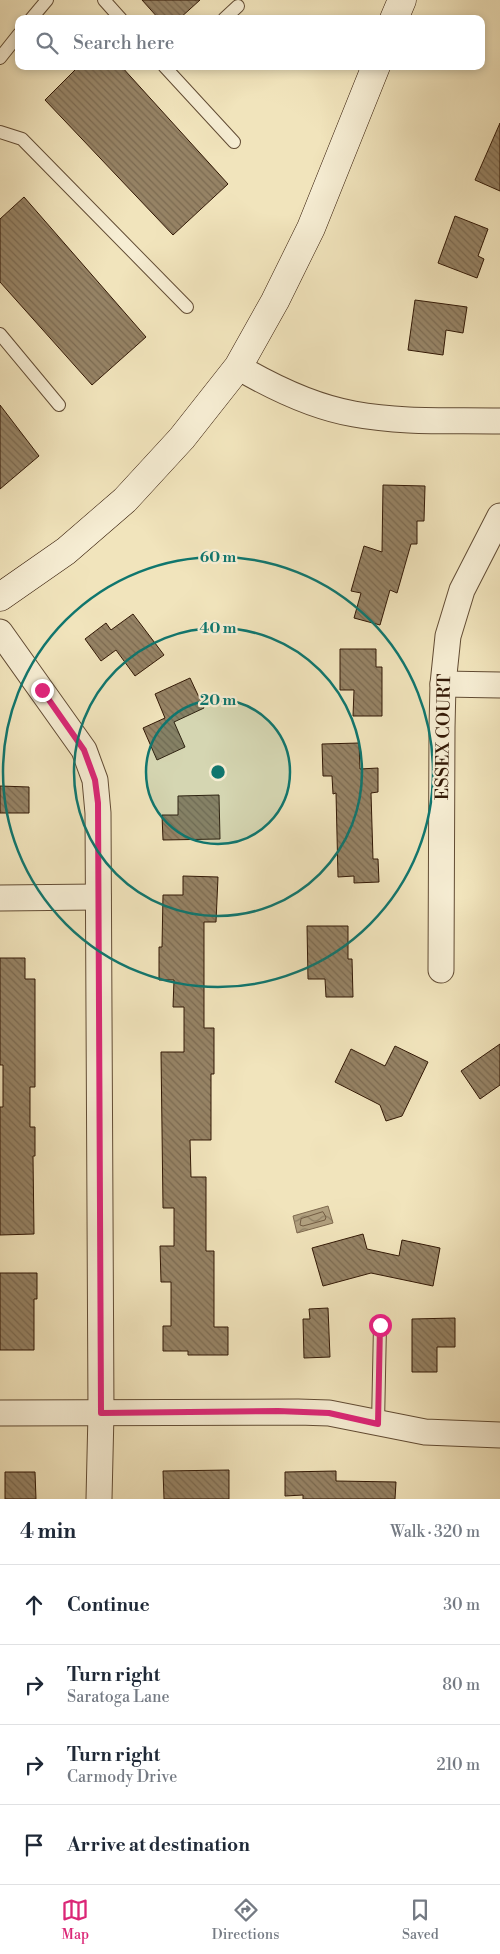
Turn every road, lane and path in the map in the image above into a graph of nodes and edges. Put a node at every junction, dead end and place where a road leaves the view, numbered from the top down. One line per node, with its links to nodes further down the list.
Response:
1 (46, 0): 5 (lane)
2 (104, 0): 6 (lane)
3 (402, 0): 8 (street)
4 (238, 6): 7 (lane)
5 (34, 15)
6 (117, 15)
7 (228, 15)
8 (396, 15)
9 (15, 39): 10 (lane)
10 (0, 58)
11 (171, 70): 14 (lane)
12 (374, 70): 17 (street)
13 (0, 132): 15 (lane)
14 (234, 142)
15 (187, 306)
16 (0, 334): 18 (lane)
17 (238, 367): 19 (street); 21 (street)
18 (59, 405)
19 (500, 421)
20 (500, 516): 23 (street, ESSEX COURT)
21 (0, 597)
22 (0, 632): 25 (street)
23 (443, 684): 24 (street); 27 (street, ESSEX COURT)
24 (500, 685)
25 (98, 897): 26 (street); 30 (street)
26 (0, 898)
27 (441, 970)
28 (380, 1325): 31 (lane)
29 (0, 1413): 30 (street)
30 (101, 1413): 31 (street); 33 (street)
31 (378, 1424): 32 (street)
32 (500, 1435)
33 (99, 1499)

